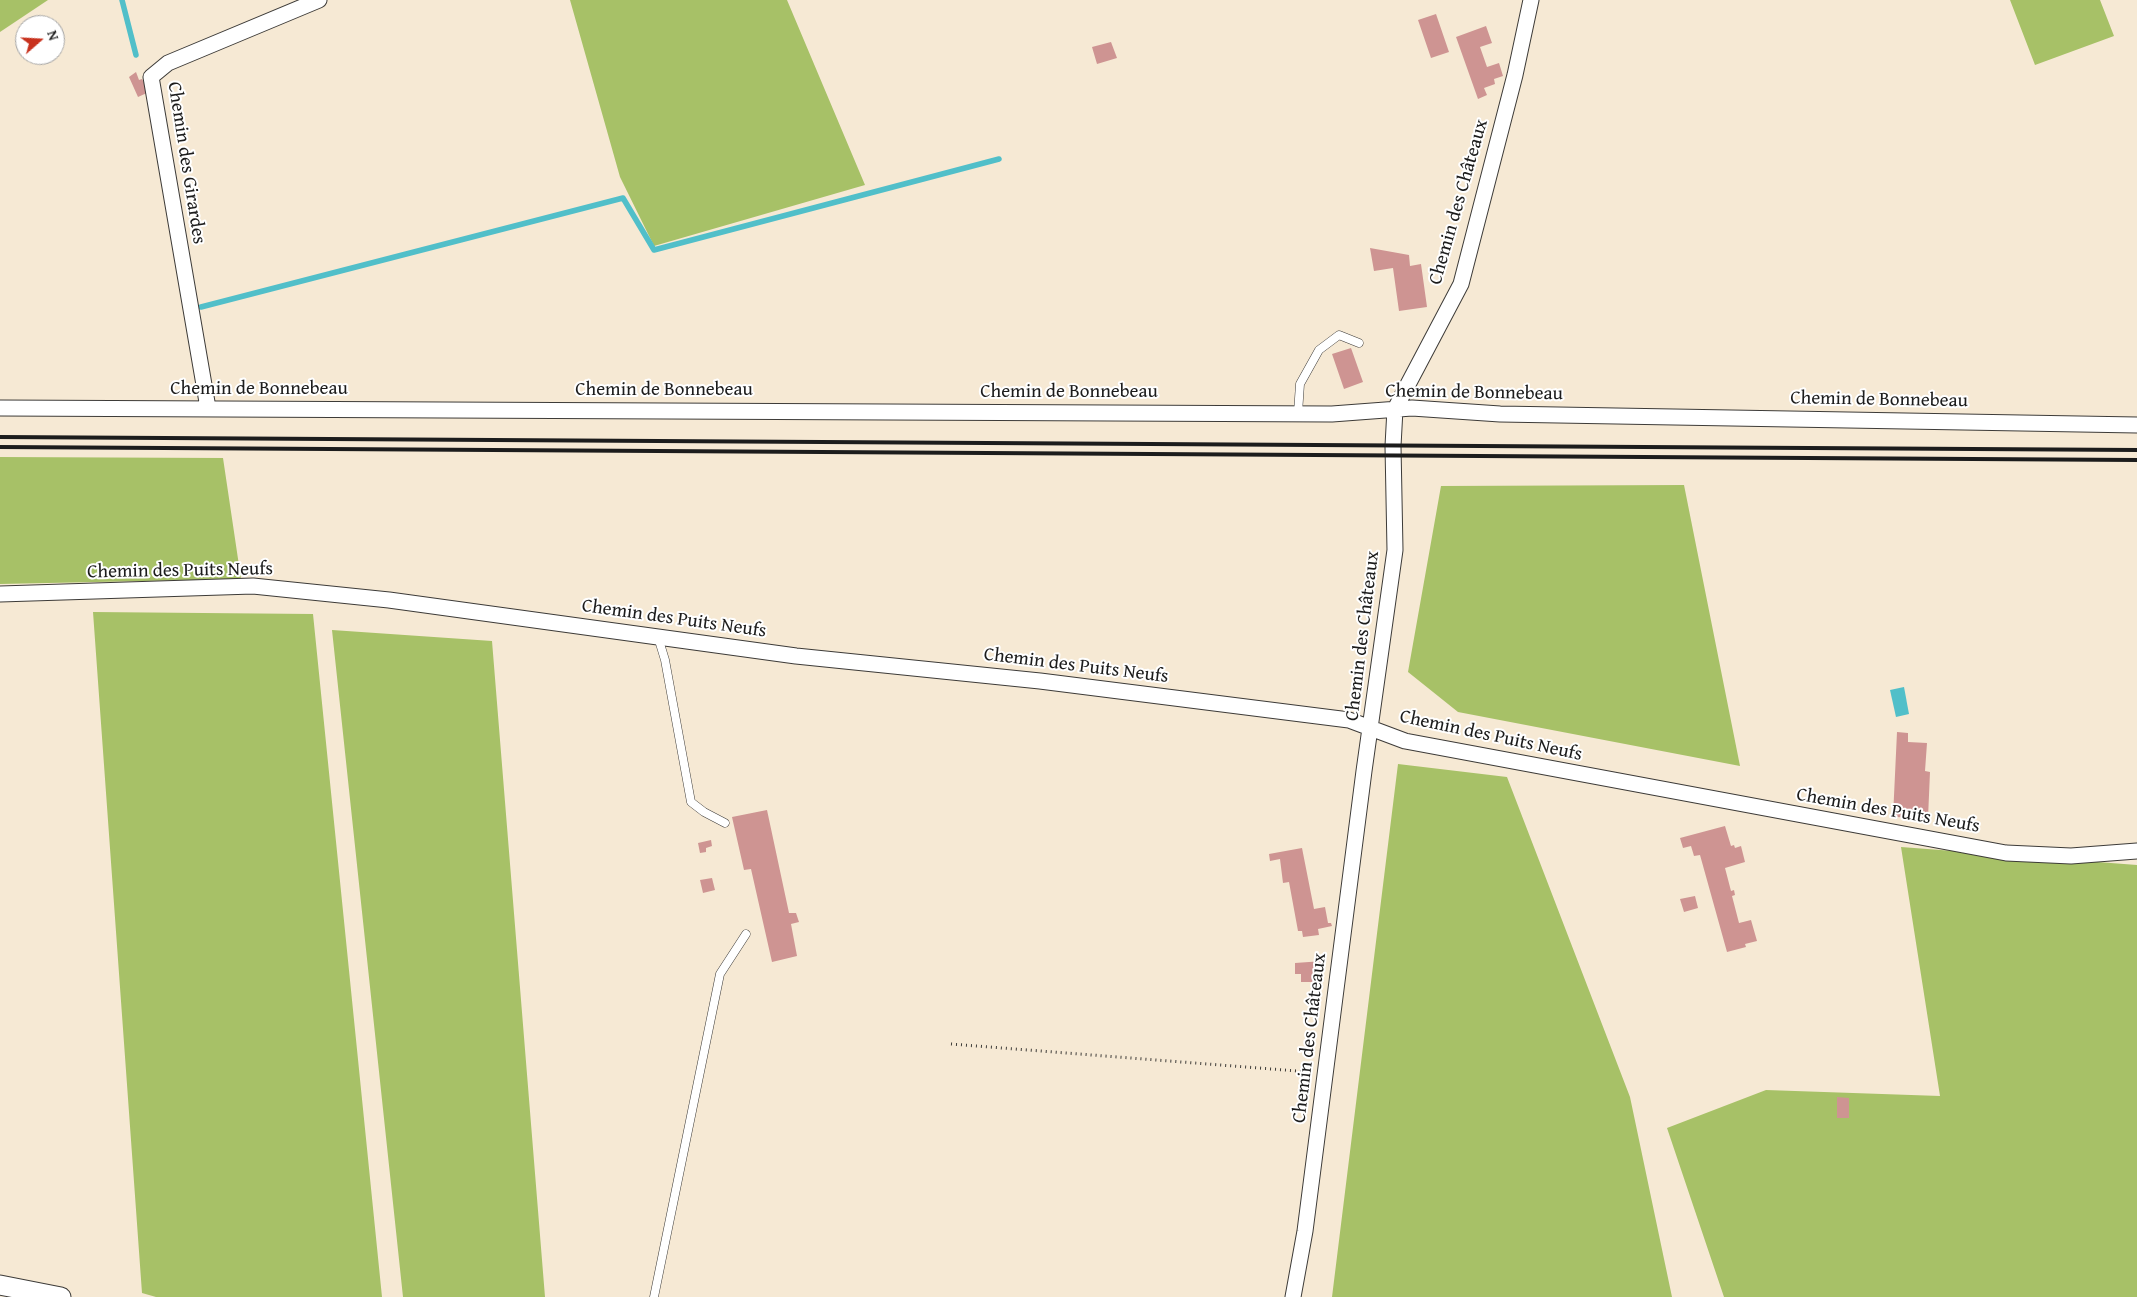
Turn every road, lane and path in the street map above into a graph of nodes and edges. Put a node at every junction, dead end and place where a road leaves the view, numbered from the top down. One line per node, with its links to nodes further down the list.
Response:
1 (319, 0): 5 (street, Chemin des Girardes)
2 (1531, 0): 6 (street, Chemin des Châteaux)
3 (1359, 343): 7 (lane)
4 (0, 408): 5 (street, Chemin de Bonnebeau)
5 (208, 408): 7 (street, Chemin de Bonnebeau)
6 (1395, 409): 7 (street, Chemin de Bonnebeau); 8 (street, Chemin de Bonnebeau); 11 (street, Chemin des Châteaux)
7 (1298, 413)
8 (2137, 425)
9 (0, 594): 10 (street, Chemin des Puits Neufs)
10 (658, 637): 11 (street, Chemin des Puits Neufs); 12 (lane)
11 (1371, 728): 13 (street, Chemin des Puits Neufs); 16 (street, Chemin des Châteaux)
12 (725, 823)
13 (2137, 851)
14 (746, 934): 19 (lane)
15 (951, 1044): 16 (path)
16 (1325, 1073): 20 (street, Chemin des Châteaux)
17 (0, 1285): 18 (street)
18 (61, 1297)
19 (654, 1297)
20 (1293, 1297)

